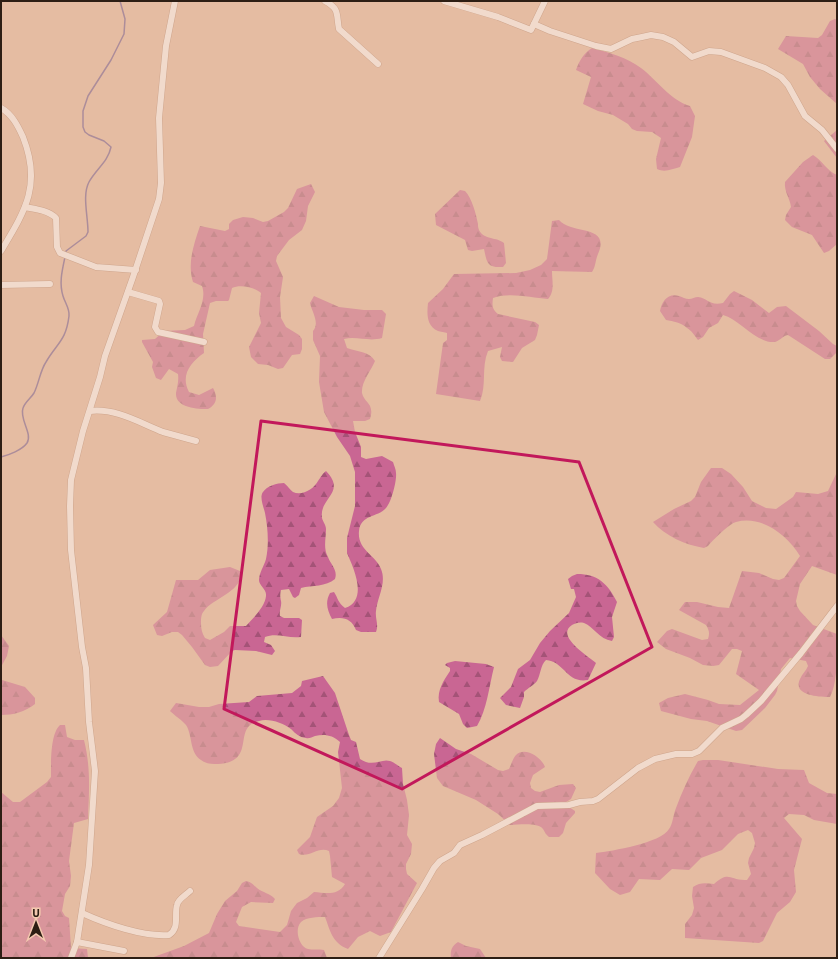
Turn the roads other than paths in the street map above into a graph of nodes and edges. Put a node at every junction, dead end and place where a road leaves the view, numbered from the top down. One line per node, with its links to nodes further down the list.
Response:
1 (175, 1): 11 (street)
2 (325, 1): 6 (street)
3 (444, 1): 5 (street)
4 (545, 1): 5 (street)
5 (534, 24): 8 (street)
6 (378, 64)
7 (1, 108): 9 (street)
8 (837, 149)
9 (25, 207): 10 (street); 11 (street)
10 (1, 251)
11 (136, 270): 14 (street)
12 (50, 284): 13 (street)
13 (1, 285)
14 (128, 292): 15 (street); 16 (street)
15 (204, 342)
16 (90, 411): 17 (street); 20 (street)
17 (196, 441)
18 (837, 606): 24 (street)
19 (190, 891): 20 (street)
20 (82, 913): 21 (street)
21 (77, 942): 22 (street); 23 (street)
22 (124, 951)
23 (71, 958)
24 (379, 958)

